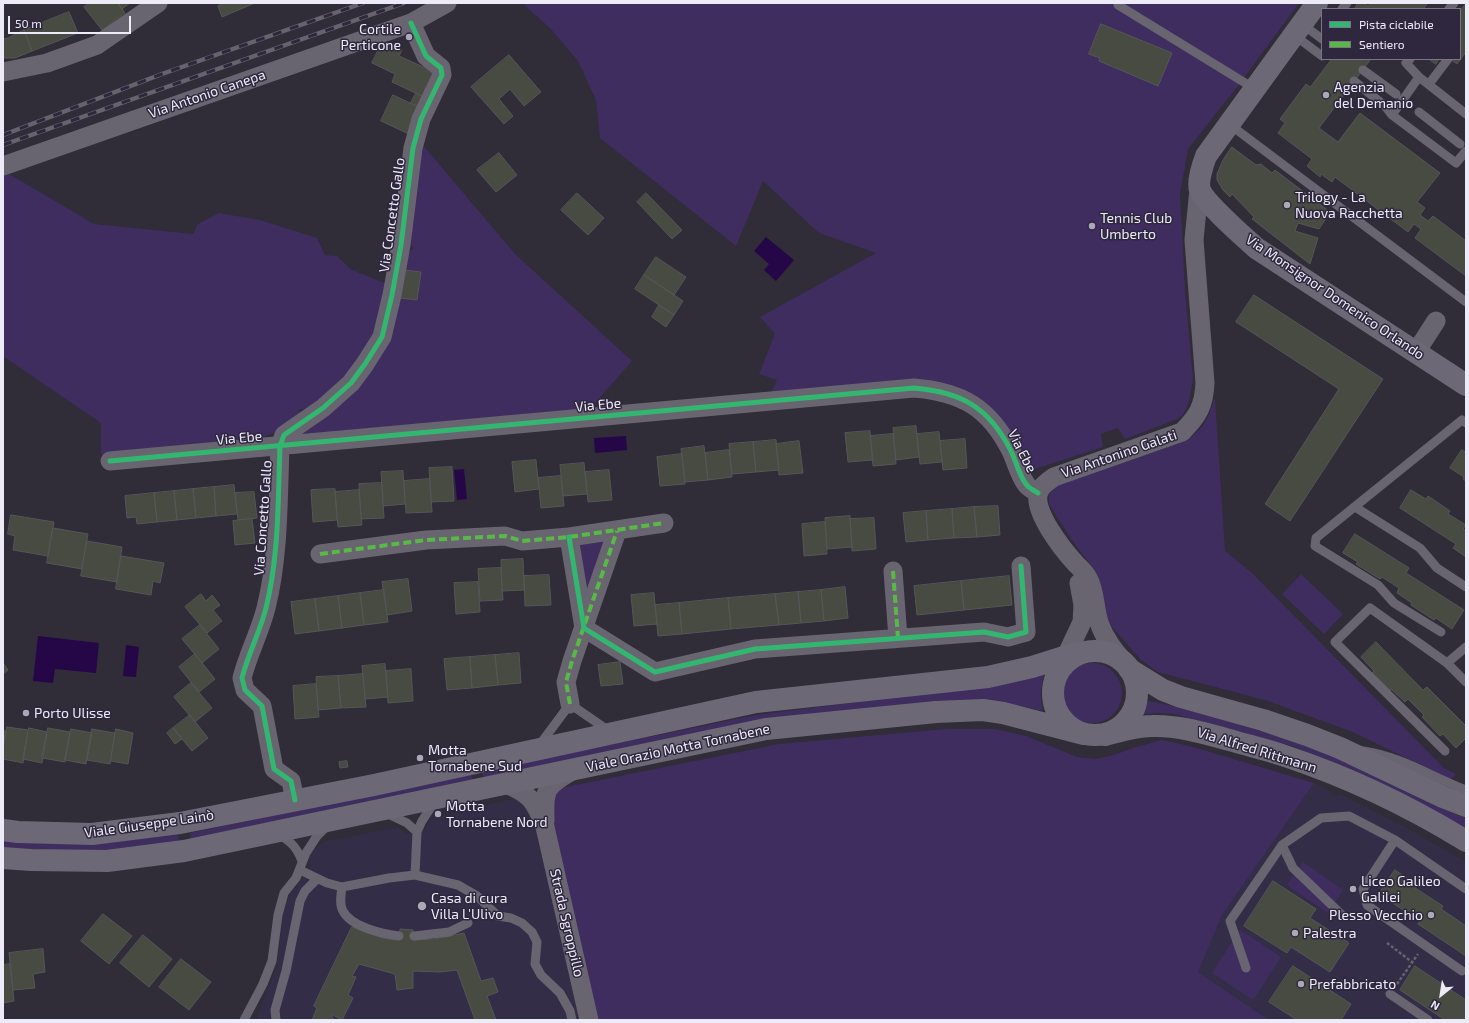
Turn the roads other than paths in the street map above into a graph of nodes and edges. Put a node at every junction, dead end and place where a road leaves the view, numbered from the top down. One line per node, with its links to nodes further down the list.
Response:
1 (158, 3): 12 (street)
2 (446, 3): 5 (street, Via Antonio Canepa)
3 (1318, 3): 6 (main road)
4 (1118, 5): 16 (lane)
5 (411, 23): 23 (street, Via Antonio Canepa); 30 (street, Via Concetto Gallo)
6 (1298, 30): 7 (lane); 8 (lane); 16 (main road)
7 (1321, 37)
8 (1321, 54)
9 (1409, 60): 13 (lane)
10 (1447, 60): 15 (lane)
11 (1363, 70): 17 (lane)
12 (3, 72)
13 (1419, 77): 15 (lane); 20 (lane)
14 (1354, 81): 20 (lane)
15 (1429, 84): 19 (lane)
16 (1255, 89): 21 (main road)
17 (1396, 94)
18 (1419, 112): 22 (lane)
19 (1466, 114)
20 (1392, 115): 22 (lane)
21 (1229, 124): 24 (main road); 25 (lane)
22 (1463, 147)
23 (3, 166)
24 (1199, 189): 27 (main road, Via Monsignor Domenico Orlando); 32 (street, Via Antonino Galati)
25 (1466, 302)
26 (1436, 321): 27 (street)
27 (1416, 352): 28 (main road, Via Monsignor Domenico Orlando)
28 (1466, 385)
29 (1466, 423): 33 (lane)
30 (280, 446): 31 (street, Via Ebe); 32 (street, Via Ebe); 60 (street, Via Concetto Gallo)
31 (110, 461)
32 (1038, 493): 38 (street)
33 (1355, 507): 41 (lane); 43 (lane)
34 (664, 523): 35 (street)
35 (617, 531): 36 (street); 42 (street)
36 (568, 537): 37 (street); 42 (street)
37 (320, 554)
38 (1076, 564): 46 (street); 48 (street)
39 (1021, 566): 44 (street)
40 (893, 571): 44 (street)
41 (1466, 587)
42 (584, 628): 44 (street); 50 (street)
43 (1441, 632)
44 (898, 638)
45 (1466, 647): 47 (lane)
46 (1069, 660): 48 (main road); 51 (main road, Viale Orazio Motta Tornabene); 52 (main road)
47 (1447, 663): 49 (lane); 55 (lane)
48 (1126, 665): 52 (main road); 53 (main road, Via Alfred Rittmann)
49 (1466, 682)
50 (570, 704): 51 (lane); 54 (lane)
51 (612, 733): 54 (main road, Viale Orazio Motta Tornabene)
52 (1094, 735): 56 (main road, Viale Orazio Motta Tornabene); 69 (main road, Via Alfred Rittmann)
53 (1340, 748): 58 (lane); 61 (main road, Via Alfred Rittmann)
54 (536, 749): 60 (main road, Viale Orazio Motta Tornabene)
55 (1445, 751)
56 (574, 770): 57 (main road, Viale Orazio Motta Tornabene); 64 (street)
57 (505, 784): 59 (main road, Viale Orazio Motta Tornabene); 64 (street)
58 (1466, 790)
59 (436, 799): 62 (main road, Viale Orazio Motta Tornabene); 66 (lane)
60 (295, 800): 65 (main road, Viale Giuseppe Lainò)
61 (1466, 806)
62 (381, 811): 63 (main road, Viale Orazio Motta Tornabene); 66 (lane)
63 (332, 821): 67 (main road, Viale Orazio Motta Tornabene); 72 (lane)
64 (545, 827): 87 (street, Strada Sgroppillo)
65 (3, 830)
66 (417, 832): 73 (lane)
67 (274, 833): 71 (main road, Viale Giuseppe Lainò); 72 (lane)
68 (1394, 840): 70 (lane); 76 (lane); 82 (lane)
69 (1466, 841)
70 (1282, 845): 77 (lane); 81 (lane)
71 (3, 858)
72 (301, 865): 74 (lane); 84 (lane)
73 (416, 875): 75 (lane); 86 (lane)
74 (317, 879): 75 (lane); 85 (lane)
75 (342, 887): 79 (lane)
76 (1466, 889)
77 (1342, 916)
78 (468, 923): 80 (lane)
79 (399, 936)
80 (414, 936)
81 (1246, 968)
82 (1462, 971)
83 (1390, 994): 88 (lane)
84 (244, 1020)
85 (276, 1020)
86 (572, 1020)
87 (589, 1020)
88 (1428, 1020)

